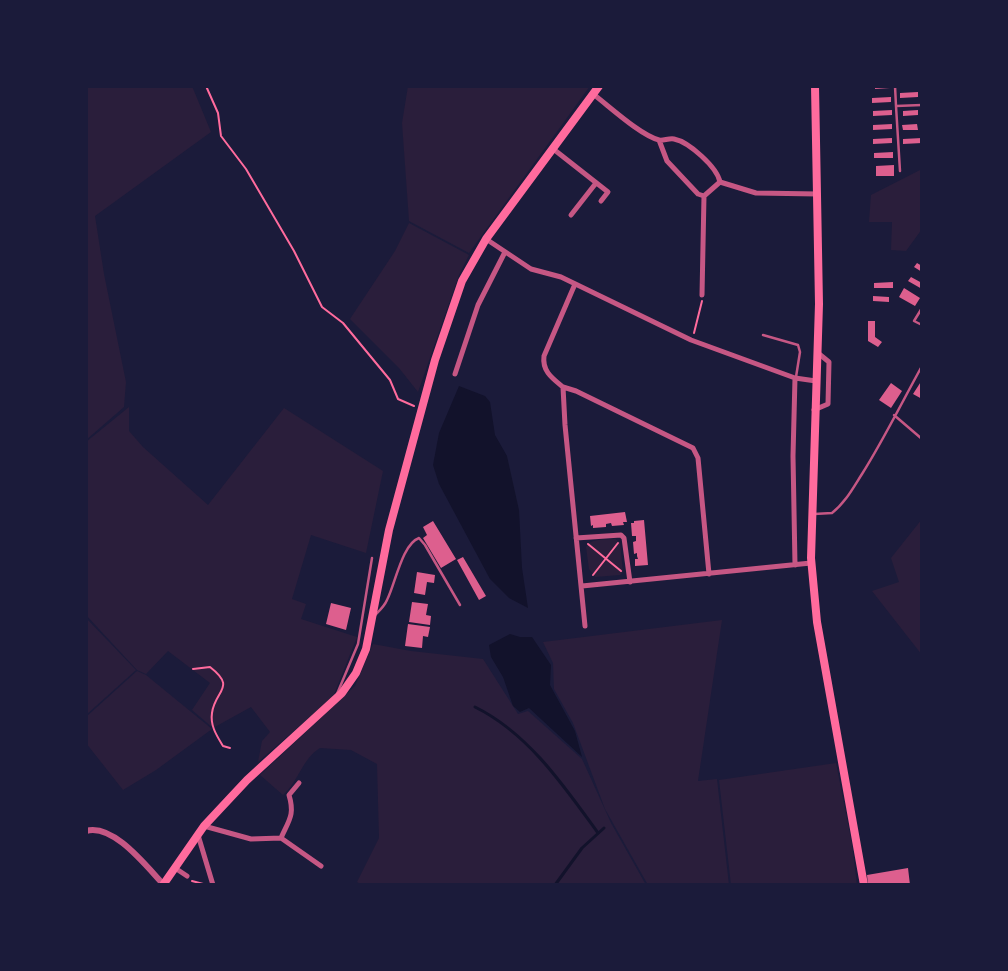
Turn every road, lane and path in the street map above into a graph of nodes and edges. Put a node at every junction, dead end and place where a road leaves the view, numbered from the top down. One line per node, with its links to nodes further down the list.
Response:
1 (206, 86): 33 (path)
2 (598, 86): 5 (main road)
3 (815, 86): 13 (main road)
4 (895, 86): 7 (lane)
5 (593, 94): 8 (street); 9 (main road)
6 (922, 105): 7 (lane)
7 (896, 106): 10 (lane)
8 (660, 140): 12 (street); 14 (street)
9 (551, 148): 11 (street); 17 (main road)
10 (900, 171)
11 (596, 182): 15 (street); 16 (street)
12 (720, 182): 13 (street); 14 (street)
13 (818, 194): 25 (main road)
14 (704, 196): 20 (street)
15 (601, 201)
16 (571, 215)
17 (486, 239): 18 (street); 33 (main road)
18 (505, 252): 19 (street); 28 (street)
19 (575, 284): 24 (street); 32 (street)
20 (702, 296): 24 (path)
21 (922, 308): 22 (lane)
22 (922, 325)
23 (763, 335): 30 (lane)
24 (691, 340): 30 (street)
25 (818, 353): 31 (main road); 34 (street)
26 (922, 366): 27 (lane)
27 (918, 373): 29 (lane); 35 (lane)
28 (455, 374)
29 (922, 376)
30 (795, 378): 31 (street); 44 (street)
31 (816, 381): 34 (main road)
32 (563, 387): 38 (street); 46 (street)
33 (422, 408): 51 (main road)
34 (814, 410): 37 (main road)
35 (894, 415): 36 (lane); 37 (lane)
36 (922, 439)
37 (811, 514): 43 (main road)
38 (576, 538): 48 (street); 49 (street)
39 (619, 541): 42 (path)
40 (588, 544): 42 (path)
41 (372, 558): 54 (lane)
42 (605, 558): 45 (path); 47 (path)
43 (811, 563): 44 (street); 67 (main road)
44 (795, 565): 46 (street)
45 (623, 572)
46 (709, 574): 48 (street)
47 (593, 575)
48 (630, 582): 49 (street)
49 (582, 586): 52 (street)
50 (460, 605): 51 (lane)
51 (374, 616): 54 (main road)
52 (585, 626)
53 (193, 669): 55 (path)
54 (336, 698): 57 (main road)
55 (230, 748)
56 (298, 783): 60 (street)
57 (204, 826): 59 (main road); 60 (street)
58 (86, 831): 64 (street)
59 (198, 835): 62 (main road); 66 (street)
60 (281, 838): 61 (street)
61 (321, 866)
62 (175, 868): 63 (street); 64 (main road)
63 (187, 876): 65 (path)
64 (163, 884)
65 (207, 885)
66 (212, 885)
67 (864, 885)

